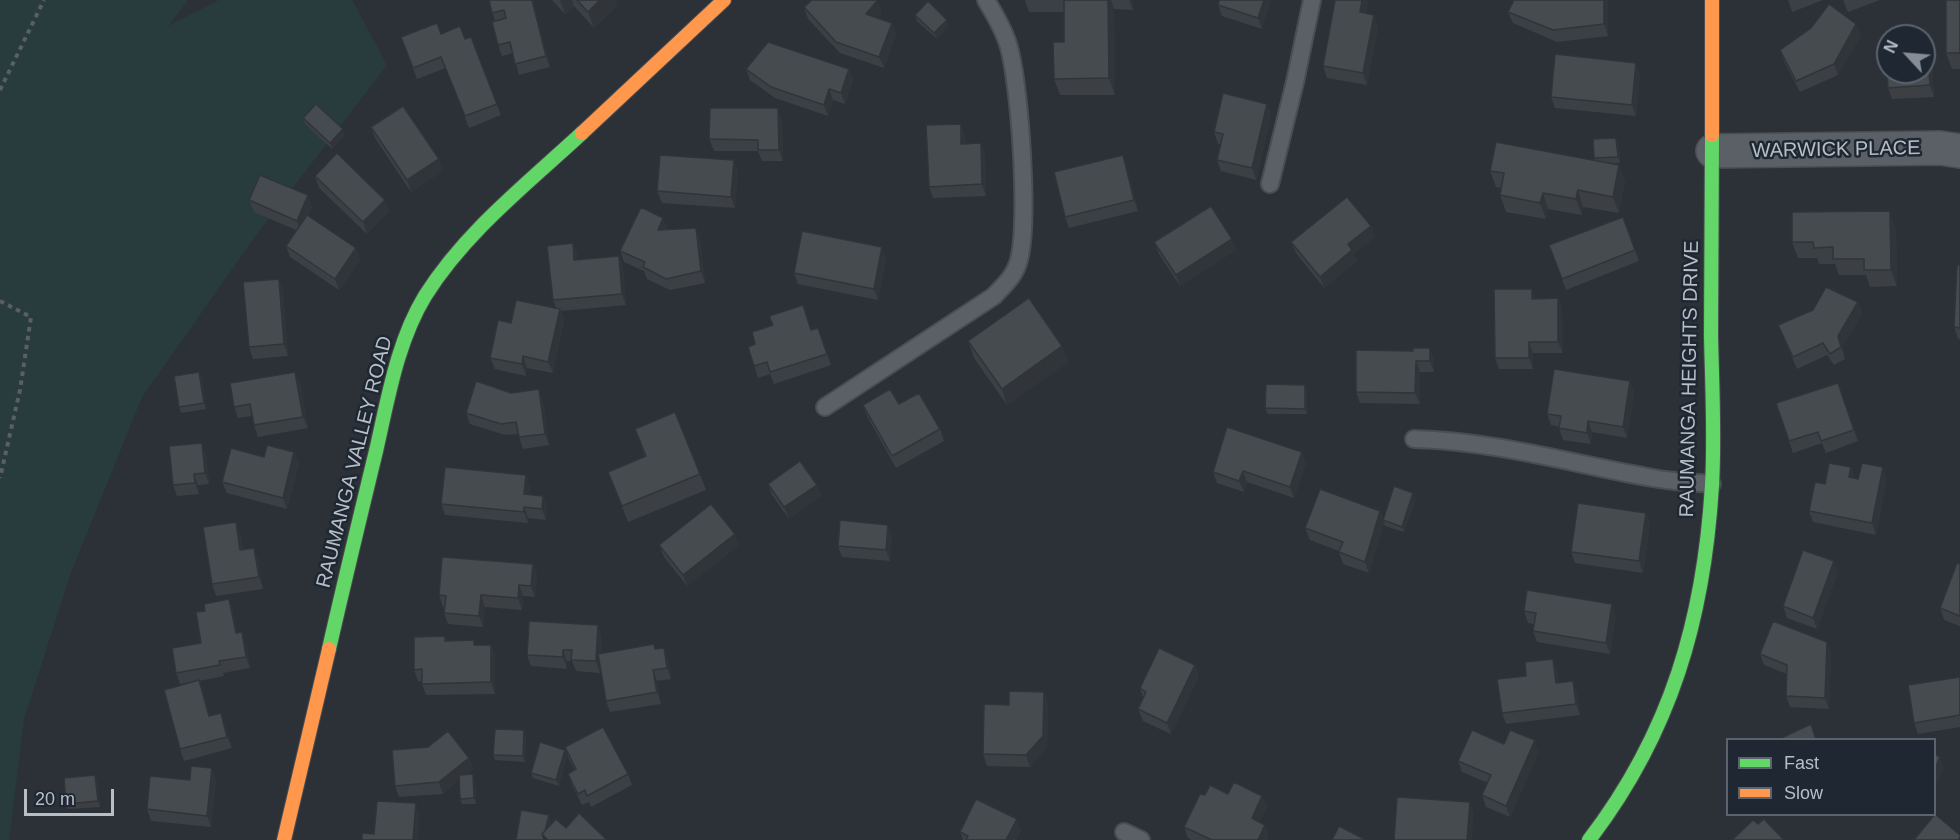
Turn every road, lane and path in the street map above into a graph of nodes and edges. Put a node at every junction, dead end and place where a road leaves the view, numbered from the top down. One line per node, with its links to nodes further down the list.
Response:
1 (44, 0): 6 (path)
2 (724, 0): 16 (street, RAUMANGA VALLEY ROAD)
3 (986, 0): 11 (lane)
4 (1312, 0): 9 (lane)
5 (1712, 0): 7 (street, RAUMANGA HEIGHTS DRIVE)
6 (0, 90)
7 (1713, 151): 8 (street, WARWICK PLACE); 14 (street, RAUMANGA HEIGHTS DRIVE)
8 (1960, 151)
9 (1270, 184)
10 (0, 301): 13 (path)
11 (825, 407)
12 (1414, 440): 14 (lane)
13 (0, 478)
14 (1712, 483): 18 (street, RAUMANGA HEIGHTS DRIVE)
15 (1124, 831): 17 (lane)
16 (284, 840)
17 (1141, 840)
18 (1589, 840)

